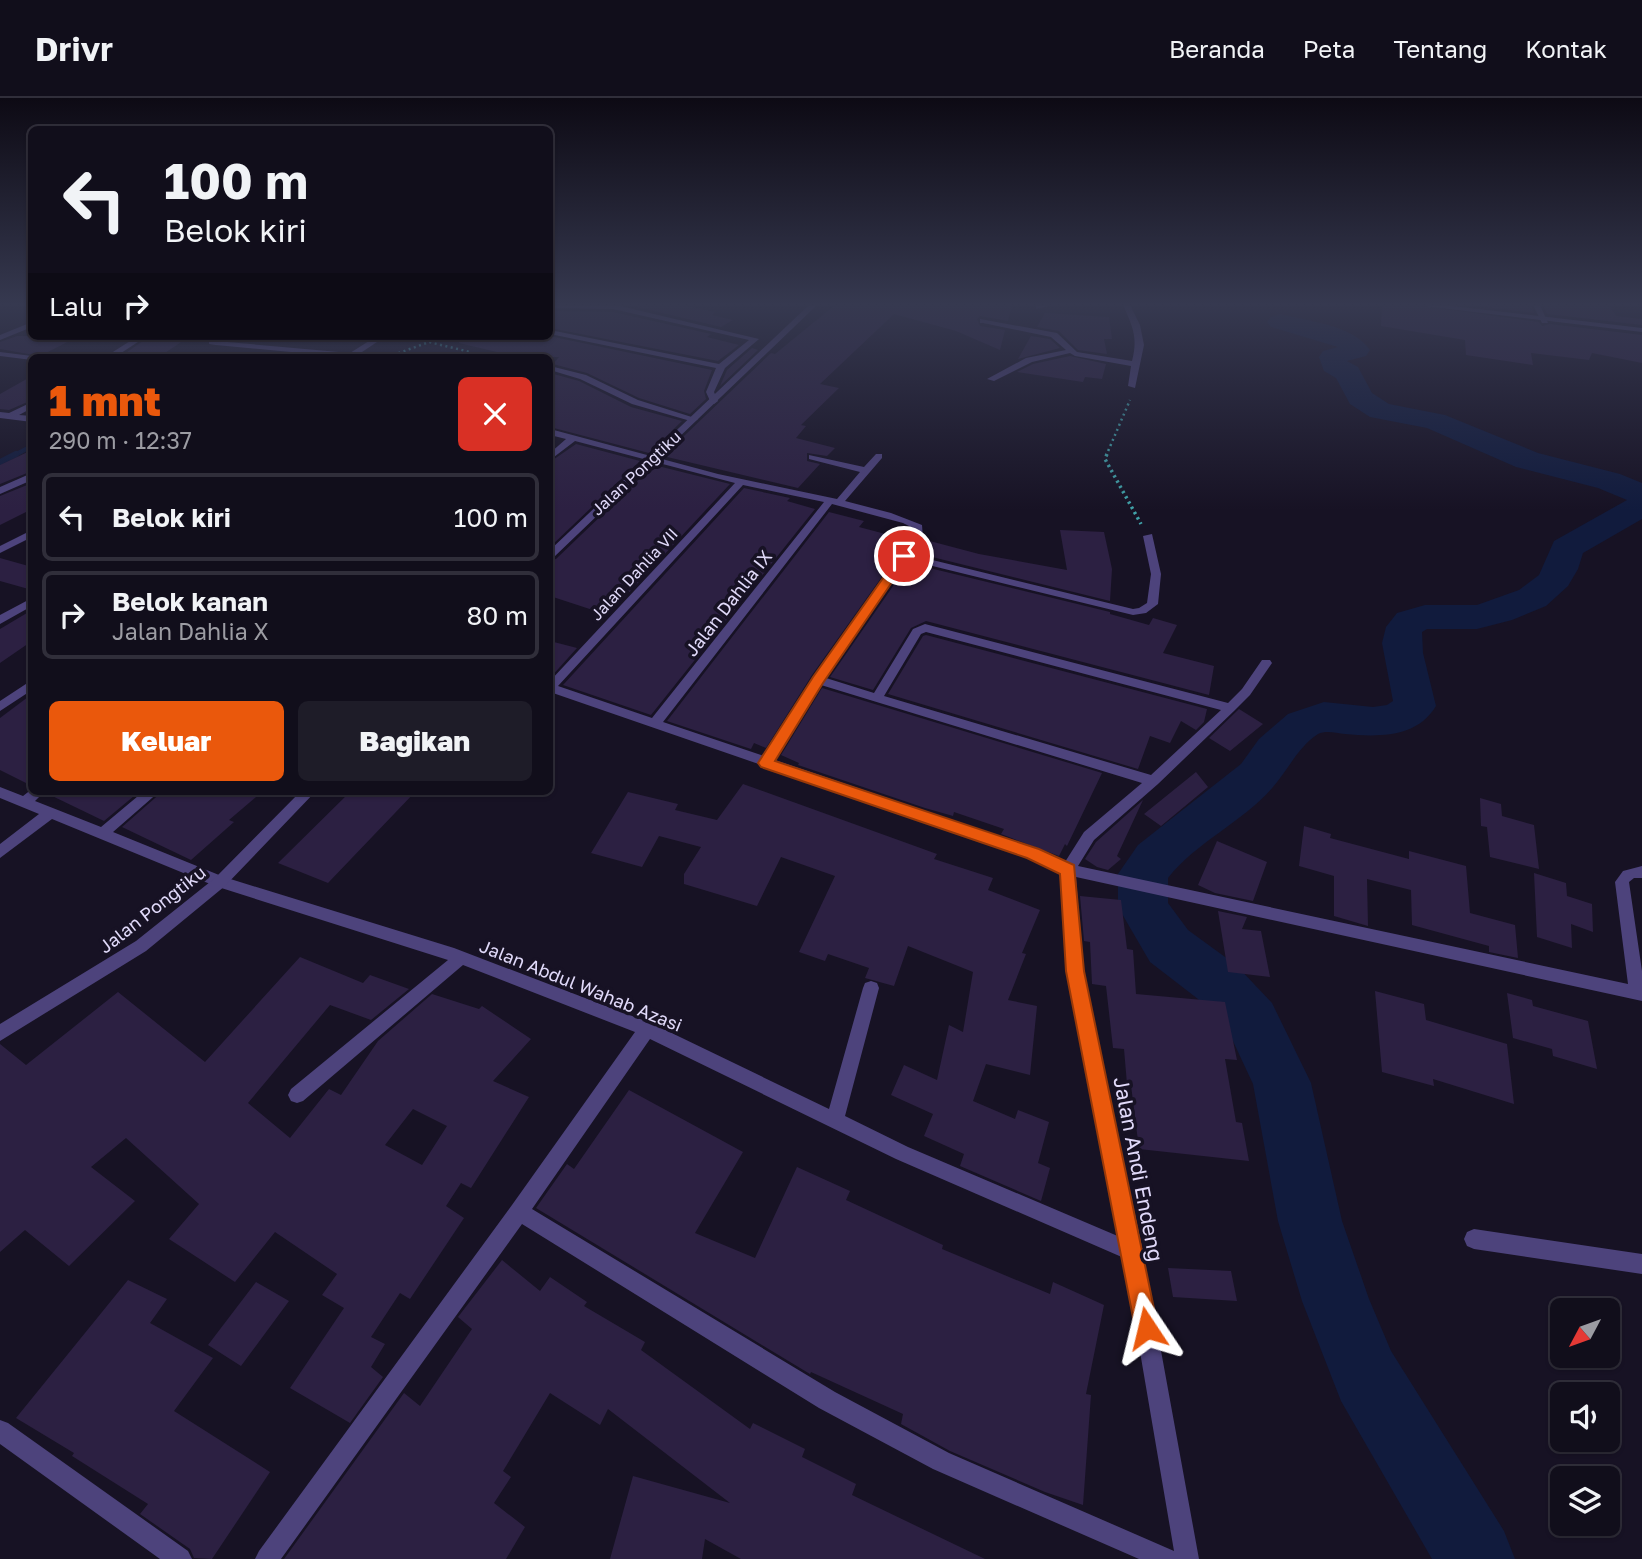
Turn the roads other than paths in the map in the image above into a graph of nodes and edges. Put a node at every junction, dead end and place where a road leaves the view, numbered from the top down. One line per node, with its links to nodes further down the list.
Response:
1 (569, 373): 12 (street)
2 (718, 373): 8 (street)
3 (743, 373): 8 (street, Jalan Pongtiku)
4 (1002, 373): 6 (street)
5 (1134, 373): 7 (street)
6 (990, 379)
7 (1132, 386)
8 (714, 401): 12 (street, Jalan Pongtiku)
9 (28, 406): 10 (street)
10 (4, 416): 11 (street)
11 (28, 419)
12 (694, 419): 18 (street, Jalan Pongtiku)
13 (553, 433): 14 (street)
14 (573, 438): 15 (street); 18 (street)
15 (553, 455)
16 (879, 456): 19 (street, Jalan Dahlia IX)
17 (812, 457): 19 (street)
18 (652, 459): 21 (street); 27 (street, Jalan Pongtiku)
19 (867, 471): 23 (street, Jalan Dahlia IX)
20 (28, 478): 22 (street)
21 (741, 482): 23 (street); 33 (street, Jalan Dahlia VII)
22 (0, 491)
23 (834, 503): 28 (street); 39 (street, Jalan Dahlia IX)
24 (28, 535): 26 (street)
25 (1148, 536): 28 (street)
26 (0, 550)
27 (553, 552)
28 (904, 556): 32 (street)
29 (28, 603): 30 (street)
30 (0, 620)
31 (1266, 663): 38 (street)
32 (818, 680): 36 (street); 40 (street)
33 (553, 685)
34 (28, 687): 37 (street)
35 (553, 689): 39 (street)
36 (877, 697): 38 (street); 41 (street)
37 (0, 707)
38 (1230, 708): 41 (street)
39 (654, 725): 40 (street)
40 (766, 763): 50 (street)
41 (1153, 781): 50 (street)
42 (0, 792): 46 (street, Jalan Abdul Wahab Azasi)
43 (33, 795): 46 (street)
44 (148, 795): 48 (street)
45 (305, 795): 52 (street, Jalan Pongtiku)
46 (24, 802): 47 (street, Jalan Abdul Wahab Azasi)
47 (51, 812): 48 (street, Jalan Abdul Wahab Azasi); 49 (street)
48 (101, 835): 52 (street, Jalan Abdul Wahab Azasi)
49 (0, 852)
50 (1068, 870): 55 (street); 62 (street, Jalan Andi Endeng)
51 (1642, 872): 55 (street)
52 (220, 882): 53 (street, Jalan Abdul Wahab Azasi); 57 (street, Jalan Pongtiku)
53 (461, 958): 56 (street, Jalan Abdul Wahab Azasi); 58 (street)
54 (871, 988): 59 (street)
55 (1640, 993)
56 (647, 1029): 59 (street, Jalan Abdul Wahab Azasi); 60 (street)
57 (0, 1033)
58 (298, 1095)
59 (835, 1120): 62 (street, Jalan Abdul Wahab Azasi)
60 (519, 1212): 66 (street); 67 (street)
61 (1474, 1239): 63 (street)
62 (1133, 1252): 68 (street, Jalan Andi Endeng)
63 (1642, 1264)
64 (0, 1431): 65 (street)
65 (180, 1559)
66 (267, 1559)
67 (1166, 1559)
68 (1187, 1559)

